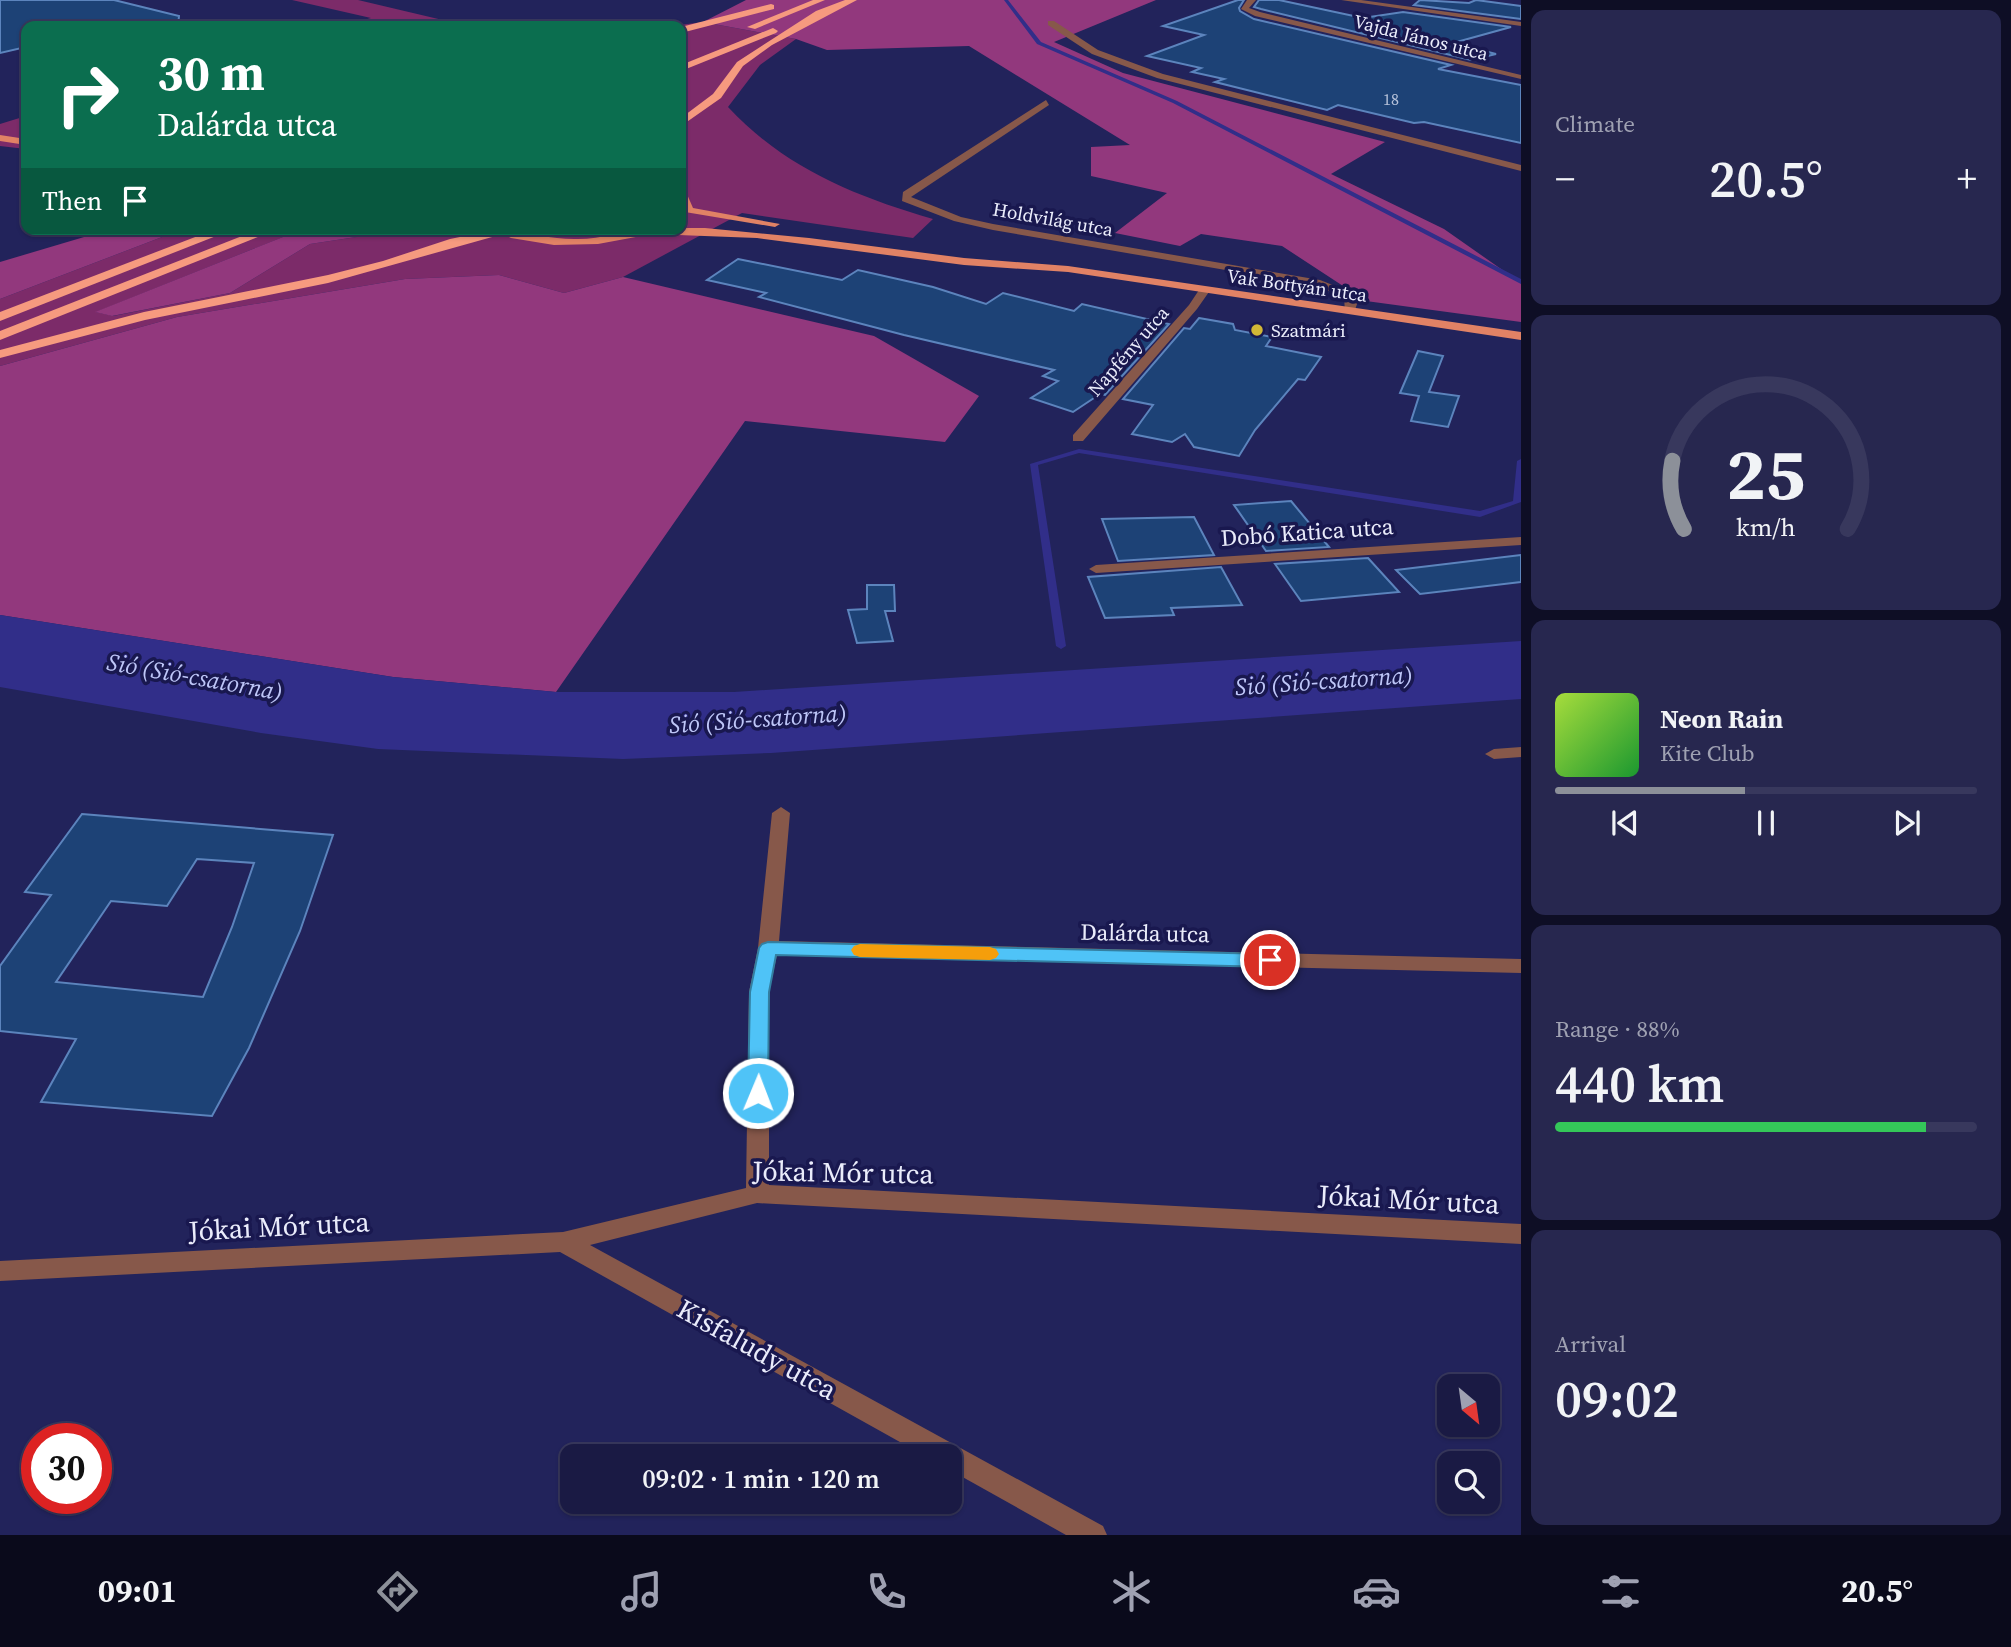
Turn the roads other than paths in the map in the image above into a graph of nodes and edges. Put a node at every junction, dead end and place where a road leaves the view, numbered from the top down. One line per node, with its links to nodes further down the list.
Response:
1 (793, 0): 9 (highway)
2 (821, 0): 10 (highway)
3 (853, 0): 6 (highway)
4 (1252, 0): 12 (street, Vajda János utca)
5 (1345, 0): 8 (street)
6 (832, 8): 11 (highway); 14 (highway)
7 (1051, 23): 19 (street)
8 (1521, 24)
9 (686, 29)
10 (746, 30)
11 (686, 66)
12 (1521, 77)
13 (1046, 103): 31 (street, Holdvilág utca)
14 (686, 119)
15 (0, 131): 16 (main road)
16 (21, 133)
17 (0, 138): 18 (main road)
18 (21, 141)
19 (1521, 169)
20 (686, 203): 21 (main road)
21 (793, 226)
22 (686, 231): 29 (main road, Vak Bottyán utca)
23 (213, 235): 32 (highway)
24 (257, 235): 34 (highway)
25 (483, 235): 35 (highway)
26 (516, 235): 27 (main road, Vak Bottyán utca)
27 (631, 235)
28 (978, 251): 29 (main road, Vak Bottyán utca)
29 (1068, 269): 30 (main road, Vak Bottyán utca)
30 (1205, 289): 31 (main road, Vak Bottyán utca); 36 (street, Napfény utca)
31 (1349, 310): 33 (main road, Vak Bottyán utca)
32 (0, 317)
33 (1521, 336)
34 (0, 337)
35 (0, 354)
36 (1078, 438)
37 (1521, 541): 38 (street, Dobó Katica utca)
38 (1096, 569)
39 (1521, 752): 40 (street)
40 (1494, 754)
41 (780, 813): 42 (street)
42 (768, 948): 43 (street, Dalárda utca); 44 (street)
43 (1521, 966)
44 (757, 1194): 45 (street, Jókai Mór utca); 46 (street, Jókai Mór utca)
45 (1521, 1234)
46 (564, 1242): 47 (street, Jókai Mór utca); 48 (street, Kisfaludy utca)
47 (0, 1271)
48 (928, 1444)
49 (962, 1463): 50 (street, Kisfaludy utca)
50 (1093, 1535)

